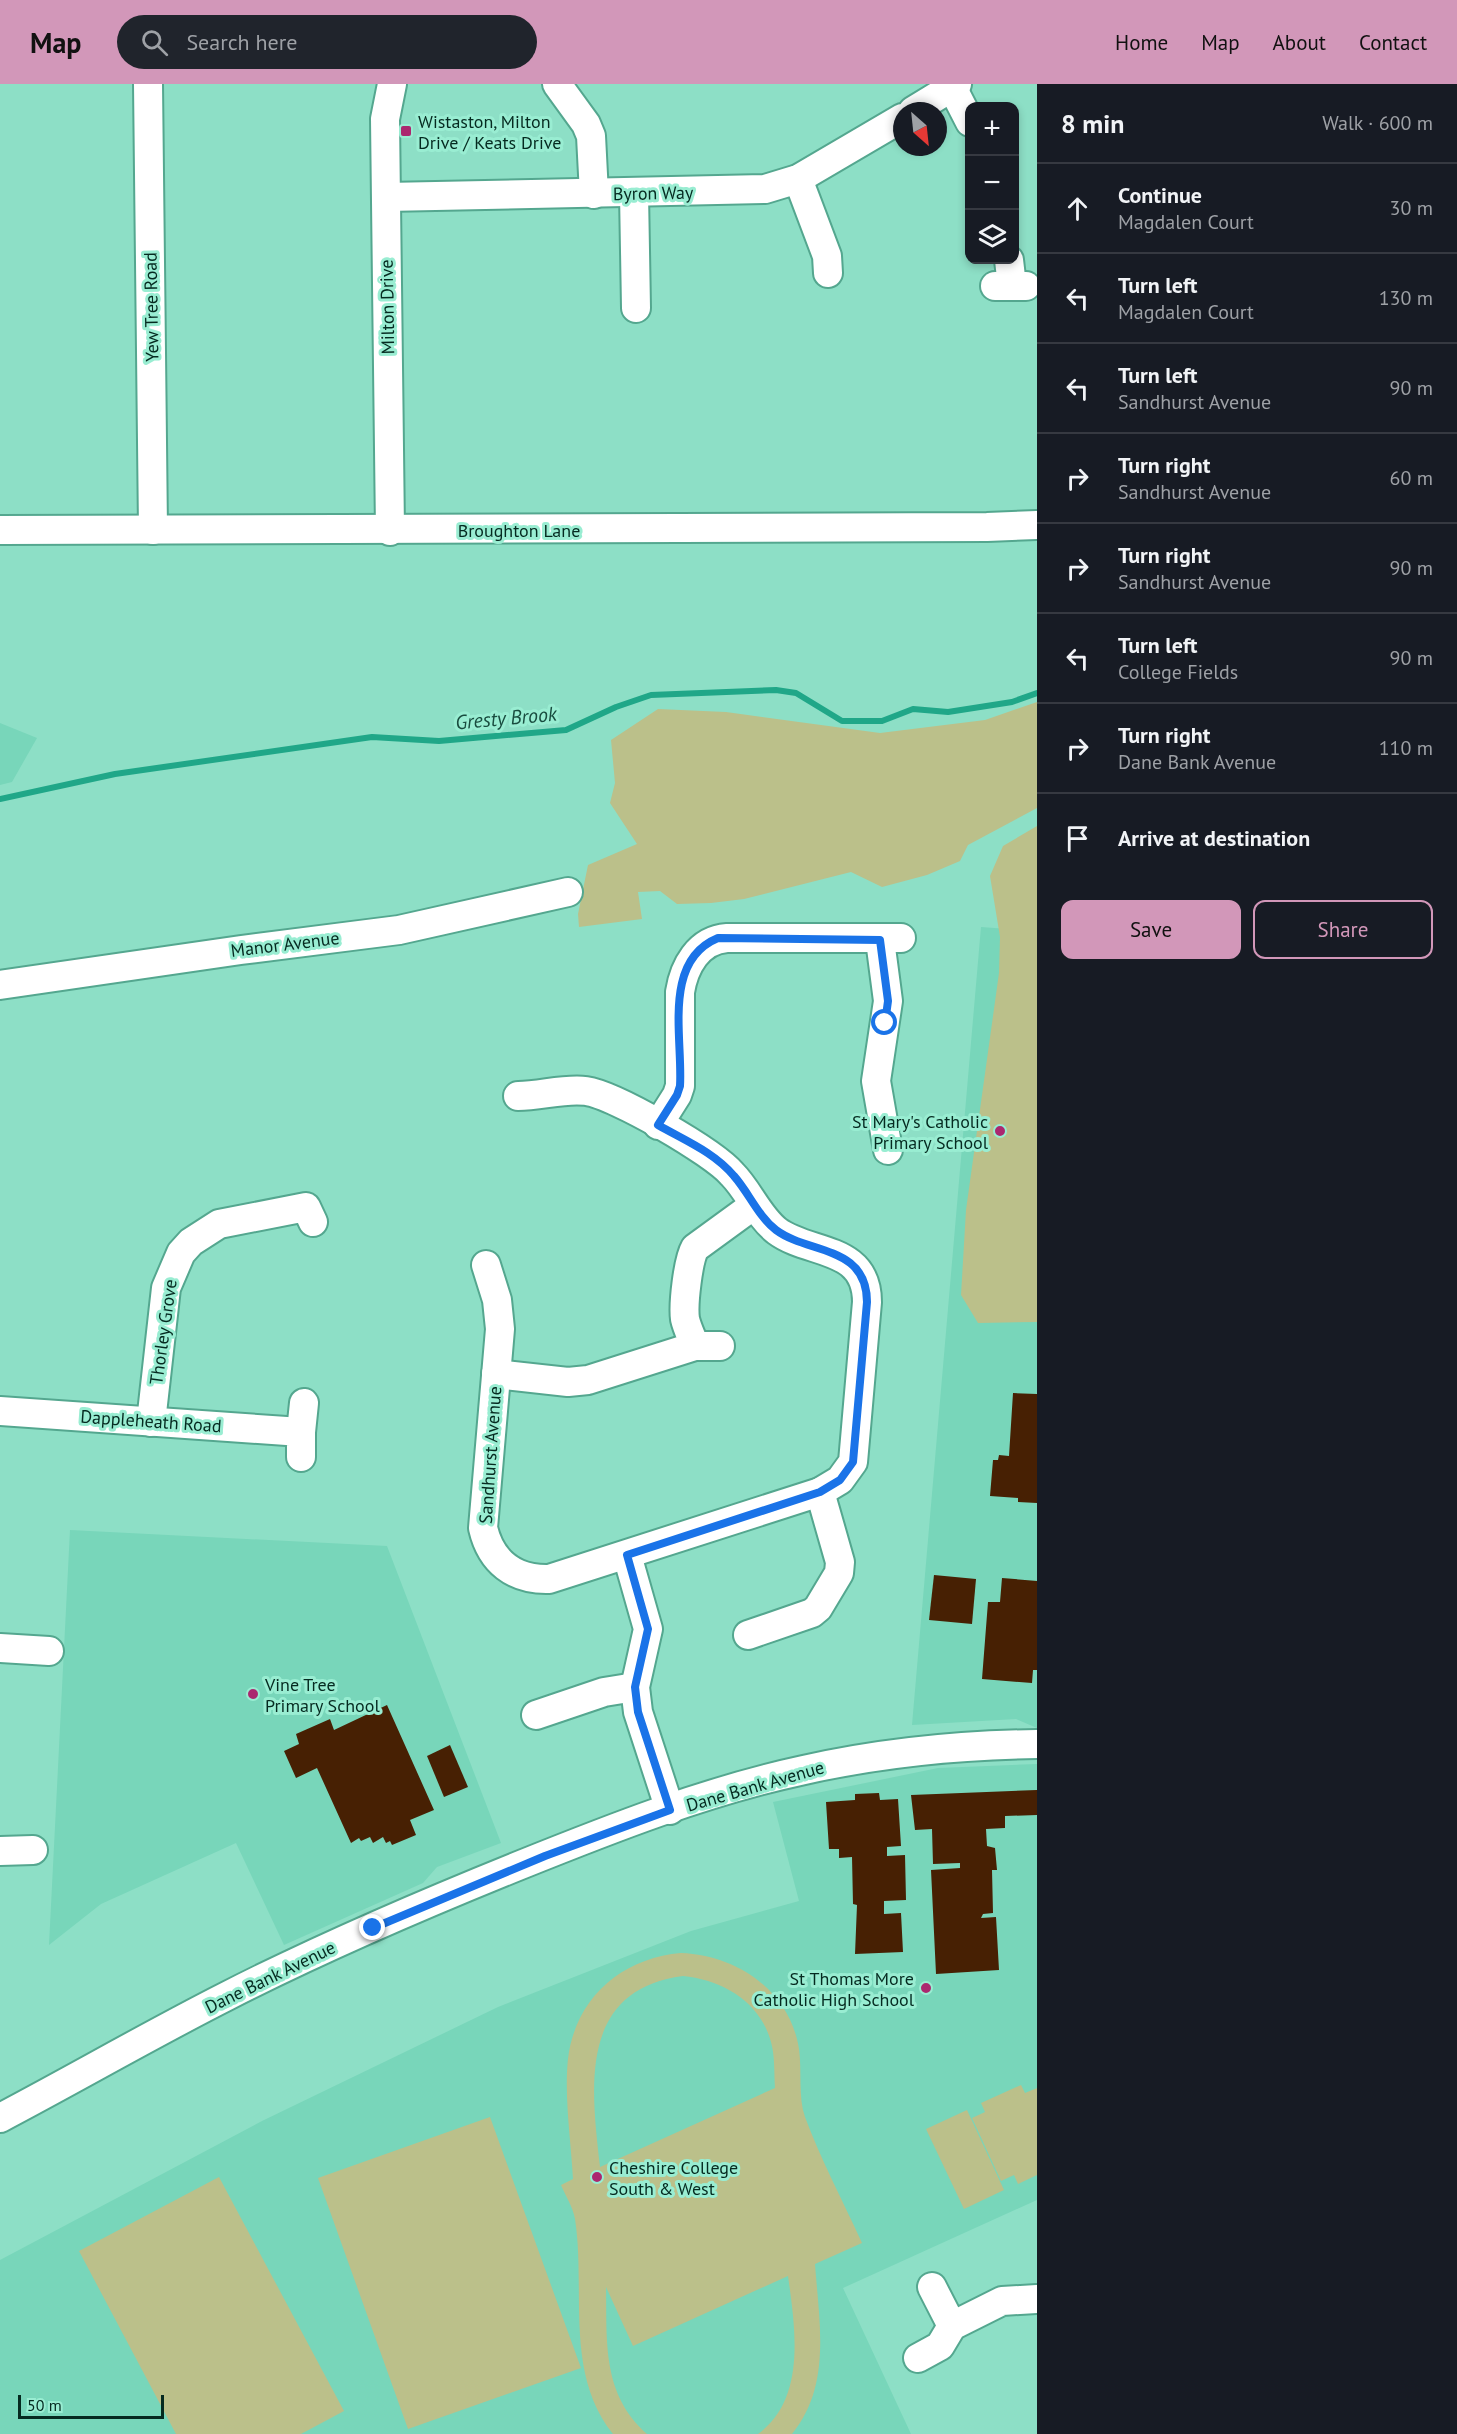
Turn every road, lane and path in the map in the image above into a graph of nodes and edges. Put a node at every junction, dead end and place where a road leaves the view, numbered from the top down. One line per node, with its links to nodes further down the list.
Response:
1 (148, 84): 16 (street, Yew Tree Road)
2 (392, 84): 11 (street, Milton Drive)
3 (954, 86): 5 (street); 6 (street)
4 (559, 95): 10 (street)
5 (928, 102)
6 (965, 112)
7 (893, 123): 8 (street, Byron Way)
8 (798, 179): 9 (street, Byron Way); 12 (street)
9 (634, 193): 10 (street, Byron Way); 13 (street)
10 (594, 194): 11 (street, Byron Way)
11 (386, 197): 17 (street, Milton Drive)
12 (827, 274)
13 (636, 308)
14 (1037, 525): 17 (street, Broughton Lane)
15 (0, 530): 16 (street, Broughton Lane)
16 (153, 530): 17 (street, Broughton Lane)
17 (390, 531)
18 (568, 892): 19 (street, Manor Avenue)
19 (0, 985)
20 (518, 1096): 21 (street, Sandhurst Avenue)
21 (658, 1125): 22 (street); 23 (street, Sandhurst Avenue)
22 (888, 1150)
23 (754, 1205): 26 (street); 30 (street, Sandhurst Avenue)
24 (308, 1206): 29 (street, Thorley Grove)
25 (486, 1266): 26 (street, Sandhurst Avenue)
26 (496, 1374): 31 (street, Sandhurst Avenue)
27 (304, 1403): 29 (street, Dappleheath Road)
28 (0, 1411): 29 (street, Dappleheath Road)
29 (151, 1422)
30 (820, 1492): 31 (street, Sandhurst Avenue); 32 (street)
31 (627, 1555): 35 (street)
32 (748, 1635)
33 (0, 1648): 34 (street)
34 (49, 1652)
35 (635, 1687): 36 (street); 38 (street)
36 (536, 1715)
37 (1037, 1744): 38 (street, Dane Bank Avenue)
38 (670, 1810): 41 (street, Dane Bank Avenue)
39 (0, 1851): 40 (street)
40 (33, 1851)
41 (0, 2118)
42 (932, 2287): 44 (street)
43 (1037, 2299): 44 (street)
44 (952, 2326): 45 (street)
45 (918, 2358)

